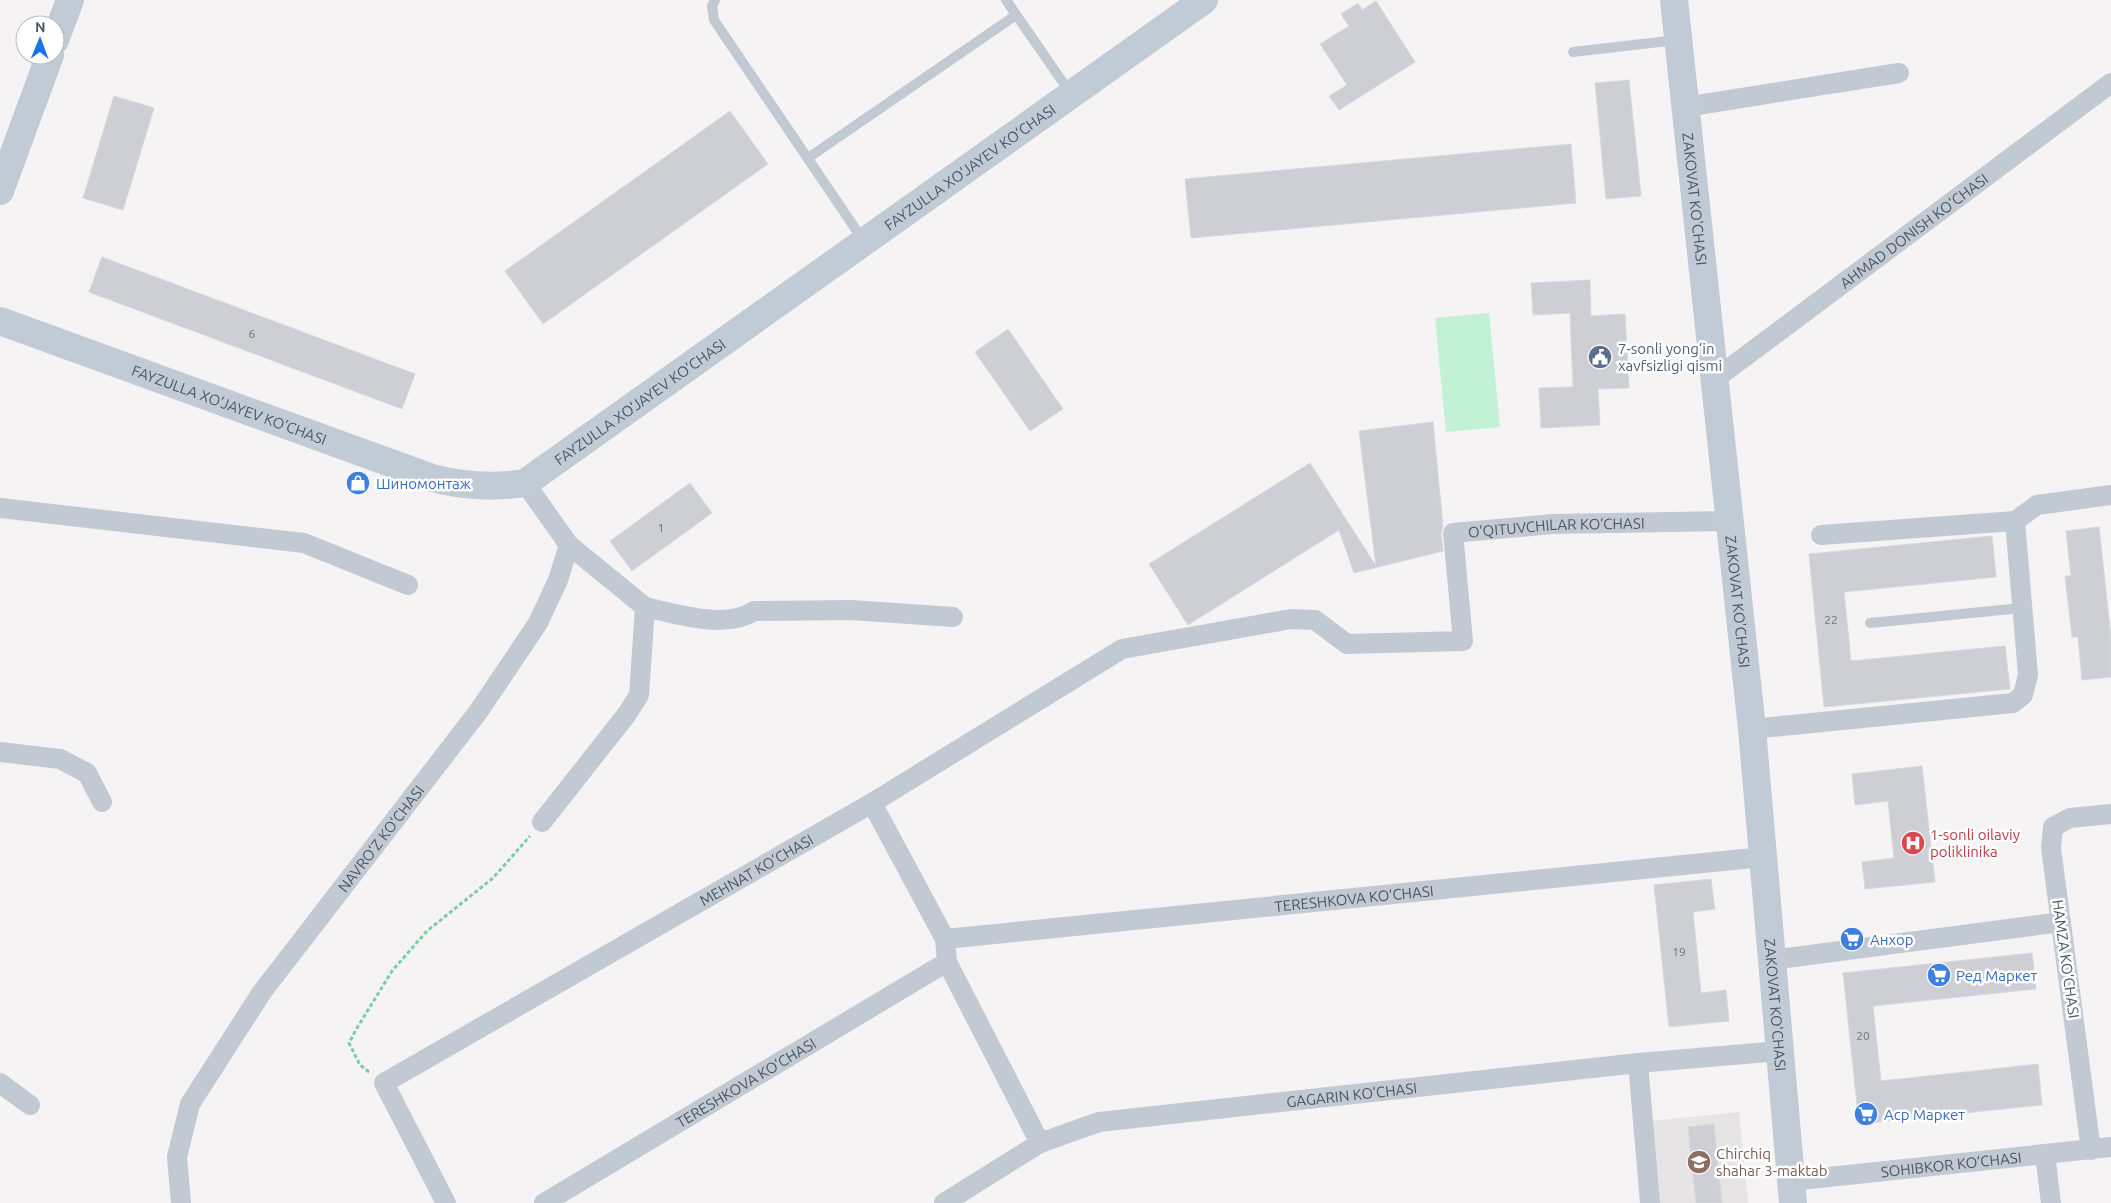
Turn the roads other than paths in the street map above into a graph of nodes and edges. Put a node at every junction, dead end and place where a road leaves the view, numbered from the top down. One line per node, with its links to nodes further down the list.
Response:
1 (70, 0): 6 (main road)
2 (715, 0): 15 (lane)
3 (1006, 0): 7 (lane)
4 (1674, 0): 8 (main road, ZAKOVAT KO'CHASI)
5 (1196, 2): 13 (main road, FAYZULLA XO‘JAYEV KO‘CHASI)
6 (64, 15)
7 (1016, 15): 13 (lane); 15 (lane)
8 (1678, 40): 9 (lane); 14 (main road, ZAKOVAT KO'CHASI)
9 (1573, 52)
10 (46, 65): 16 (main road)
11 (1899, 73): 14 (street)
12 (2111, 83): 19 (street, AHMAD DONISH KO‘CHASI)
13 (1072, 94): 17 (main road, FAYZULLA XO‘JAYEV KO‘CHASI)
14 (1685, 107): 19 (main road, ZAKOVAT KO'CHASI)
15 (808, 158): 17 (lane)
16 (0, 191)
17 (865, 242): 20 (main road, FAYZULLA XO‘JAYEV KO‘CHASI)
18 (0, 321): 20 (main road, FAYZULLA XO‘JAYEV KO‘CHASI)
19 (1715, 379): 23 (main road, ZAKOVAT KO'CHASI)
20 (525, 483): 26 (street)
21 (2111, 495): 24 (street)
22 (0, 508): 27 (street)
23 (1729, 521): 32 (street, O‘QITUVCHILAR KO‘CHASI); 33 (main road, ZAKOVAT KO'CHASI)
24 (2015, 521): 25 (street); 29 (street)
25 (1821, 535)
26 (569, 545): 28 (street); 52 (street, NAVRO‘Z KO‘CHASI)
27 (408, 585)
28 (645, 608): 30 (street); 38 (street)
29 (2022, 608): 31 (lane); 33 (street)
30 (954, 617)
31 (1870, 623)
32 (1122, 649): 36 (street, MEHNAT KO‘CHASI)
33 (1752, 729): 39 (main road, ZAKOVAT KO'CHASI)
34 (0, 752): 35 (street)
35 (102, 802)
36 (872, 803): 41 (street); 53 (street, MEHNAT KO‘CHASI)
37 (2111, 814): 40 (street, HAMZA KO‘CHASI)
38 (542, 822)
39 (1762, 857): 41 (street, TERESHKOVA KO‘CHASI); 42 (main road, ZAKOVAT KO'CHASI)
40 (2061, 922): 42 (street); 49 (street, HAMZA KO‘CHASI)
41 (945, 939): 43 (street)
42 (1772, 960): 44 (main road, ZAKOVAT KO'CHASI)
43 (947, 962): 48 (street); 54 (street, TERESHKOVA KO‘CHASI)
44 (1780, 1051): 45 (street, GAGARIN KO‘CHASI); 51 (main road, ZAKOVAT KO'CHASI)
45 (1638, 1064): 48 (street, GAGARIN KO‘CHASI); 56 (street)
46 (0, 1083): 47 (street)
47 (30, 1105)
48 (1040, 1143): 55 (street, GAGARIN KO‘CHASI)
49 (2101, 1148): 50 (street, SOHIBKOR KO‘CHASI)
50 (2044, 1154): 51 (street, SOHIBKOR KO‘CHASI); 57 (street)
51 (1792, 1192)
52 (181, 1203)
53 (446, 1203)
54 (544, 1203)
55 (944, 1203)
56 (1650, 1203)
57 (2051, 1203)

